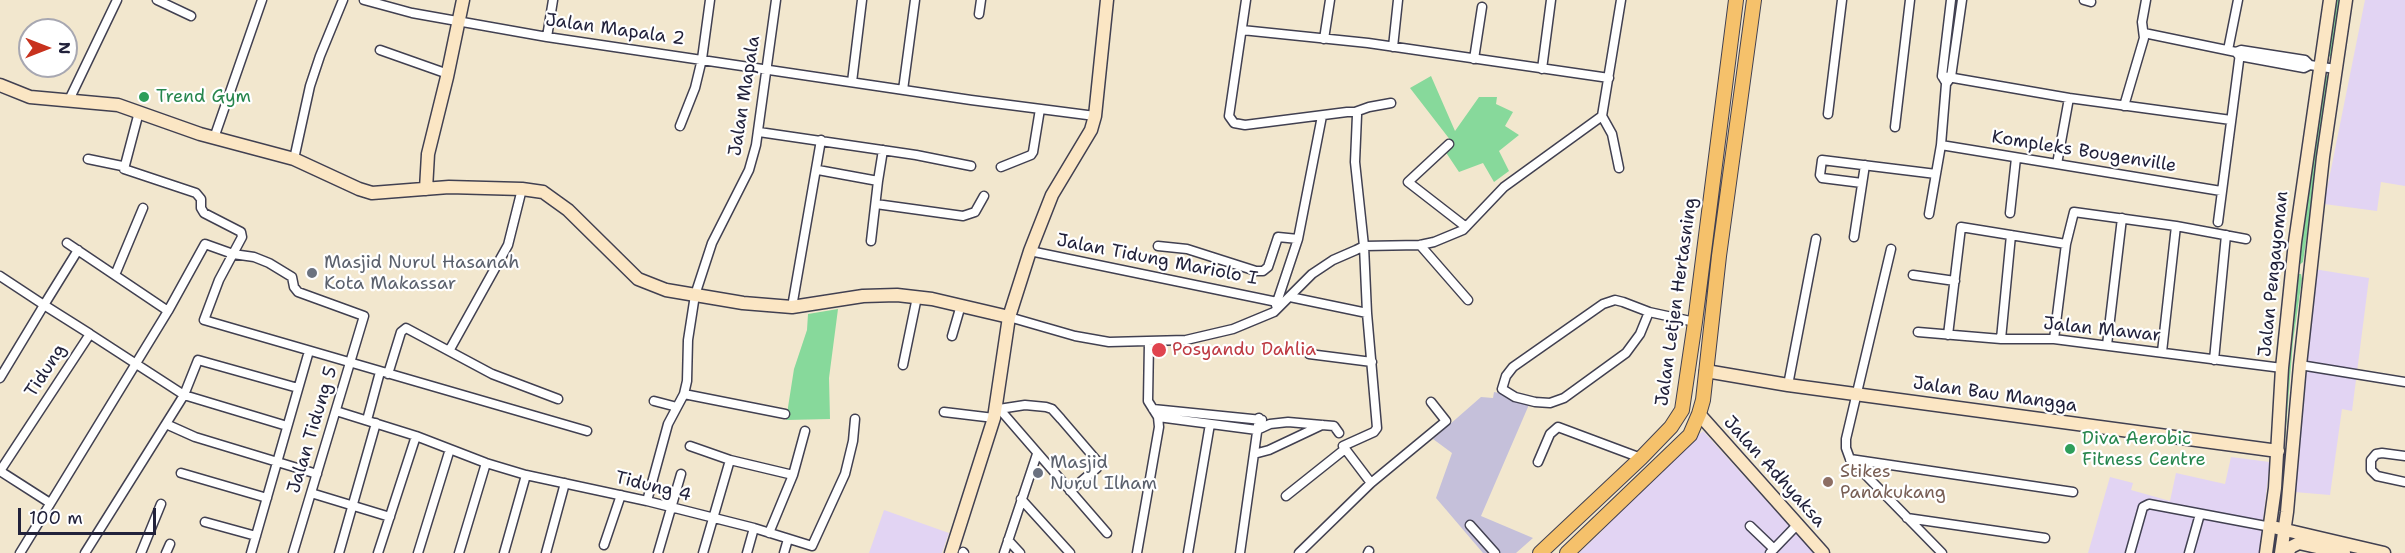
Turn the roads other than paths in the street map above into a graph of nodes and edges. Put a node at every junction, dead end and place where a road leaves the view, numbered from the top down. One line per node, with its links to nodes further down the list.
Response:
1 (117, 0): 55 (street)
2 (157, 0): 31 (street)
3 (262, 0): 69 (street)
4 (343, 0): 76 (street)
5 (364, 0): 32 (street)
6 (463, 0): 32 (street)
7 (553, 0): 35 (street)
8 (709, 0): 42 (street)
9 (776, 0): 47 (street, Jalan Mapala)
10 (862, 0): 51 (street)
11 (915, 0): 53 (street)
12 (981, 0): 30 (street)
13 (1107, 0): 62 (street)
14 (1246, 0): 33 (street)
15 (1330, 0): 37 (street)
16 (1398, 0): 39 (street)
17 (1551, 0): 45 (street)
18 (1621, 0): 49 (street)
19 (1736, 0): 36 (main road, Jalan Letjen Hertasning)
20 (1754, 0): 38 (main road, Jalan Letjen Hertasning)
21 (1842, 0): 61 (street)
22 (1910, 0): 67 (street)
23 (1951, 0): 50 (street)
24 (1962, 0): 50 (street)
25 (2146, 0): 34 (street)
26 (2238, 0): 41 (street)
27 (2330, 0): 44 (street, Jalan Pengayoman)
28 (2346, 0): 46 (street, Jalan Pengayoman)
29 (1482, 7): 43 (street)
30 (979, 14)
31 (191, 16)
32 (458, 22): 35 (street, Jalan Mapala 2); 48 (street)
33 (1242, 30): 37 (street); 63 (street)
34 (2144, 33): 41 (street); 57 (street)
35 (547, 37): 42 (street, Jalan Mapala 2)
36 (1731, 37): 38 (main road); 134 (main road, Jalan Letjen Hertasning)
37 (1324, 39): 39 (street)
38 (1748, 39): 154 (main road, Jalan Letjen Hertasning)
39 (1393, 47): 43 (street)
40 (381, 50): 48 (street)
41 (2236, 52): 44 (street); 65 (street)
42 (702, 59): 47 (street, Jalan Mapala 2); 66 (street)
43 (1474, 59): 45 (street)
44 (2315, 66): 46 (street); 115 (street, Jalan Pengayoman)
45 (1542, 69): 49 (street)
46 (2335, 69): 116 (street, Jalan Pengayoman)
47 (767, 70): 51 (street, Jalan Mapala 2); 68 (street, Jalan Mapala)
48 (448, 74): 87 (street)
49 (1609, 78): 64 (street)
50 (1946, 79): 54 (street); 72 (street)
51 (852, 82): 53 (street, Jalan Mapala 2)
52 (0, 85): 55 (street)
53 (903, 90): 58 (street, Jalan Mapala 2)
54 (2069, 98): 57 (street); 77 (street)
55 (69, 100): 59 (street)
56 (1391, 103): 60 (street)
57 (2124, 106): 65 (street)
58 (1040, 110): 62 (street, Jalan Mapala 2); 81 (street)
59 (139, 112): 69 (street); 79 (street)
60 (1355, 112): 63 (street); 110 (street)
61 (1828, 114)
62 (1095, 116): 113 (street)
63 (1322, 116): 102 (street)
64 (1602, 116): 82 (street); 98 (street)
65 (2230, 120): 89 (street)
66 (680, 126)
67 (1895, 127)
68 (759, 132): 70 (street); 121 (street, Jalan Mapala)
69 (214, 138): 76 (street)
70 (821, 140): 73 (street); 83 (street)
71 (1449, 144): 98 (street)
72 (1941, 145): 74 (street, Kompleks Bougenville); 84 (street)
73 (883, 150): 80 (street); 85 (street)
74 (2016, 158): 77 (street, Kompleks Bougenville); 93 (street)
75 (88, 159): 79 (street)
76 (294, 159): 87 (street)
77 (2057, 164): 89 (street, Kompleks Bougenville)
78 (1864, 165): 84 (street); 86 (street); 86 (street)
79 (122, 166): 114 (street)
80 (971, 166)
81 (1001, 167)
82 (1618, 168)
83 (818, 170): 85 (street); 128 (street)
84 (1936, 174): 94 (street)
85 (878, 181): 91 (street)
86 (1862, 183): 101 (street)
87 (426, 189): 88 (street)
88 (522, 189): 121 (street); 144 (street)
89 (2221, 191): 96 (street)
90 (984, 196): 91 (street)
91 (876, 204): 105 (street)
92 (143, 208): 117 (street)
93 (2010, 213)
94 (1929, 214)
95 (2122, 218): 97 (street); 107 (street); 142 (street)
96 (2218, 222)
97 (2176, 226): 100 (street); 145 (street)
98 (1466, 227): 108 (street)
99 (2011, 235): 107 (street); 120 (street); 139 (street)
100 (2226, 235): 104 (street); 147 (street)
101 (1854, 237)
102 (1298, 239): 109 (street); 125 (street)
103 (1816, 239): 159 (street)
104 (2246, 239)
105 (871, 241)
106 (67, 243): 112 (street)
107 (2066, 244): 140 (street)
108 (1420, 245): 110 (street); 124 (street)
109 (1158, 246)
110 (1364, 246): 123 (street); 132 (street)
111 (1891, 249): 162 (street)
112 (78, 250): 117 (street); 126 (street)
113 (1030, 251): 125 (street, Jalan Tidung Mariolo I); 133 (street)
114 (233, 254): 129 (street); 143 (street); 149 (street, Jalan Tidung 5)
115 (2292, 269): 116 (street); 153 (street, Jalan Pengayoman)
116 (2311, 272): 152 (street, Jalan Pengayoman)
117 (115, 275): 129 (street)
118 (1913, 275): 120 (street)
119 (0, 276): 126 (street, Tidung)
120 (1955, 281): 137 (street)
121 (694, 295): 128 (street); 161 (street, Jalan Mapala)
122 (917, 297): 127 (street); 128 (street); 151 (street)
123 (1290, 297): 130 (street); 132 (street)
124 (1468, 300)
125 (1277, 302): 130 (street)
126 (44, 305): 136 (street, Tidung); 157 (street)
127 (961, 305): 133 (street); 138 (street)
128 (792, 307)
129 (168, 310): 150 (street)
130 (1274, 312): 141 (street)
131 (1650, 312): 131 (street); 134 (street)
132 (1367, 313): 148 (street)
133 (1009, 317): 141 (street); 169 (street)
134 (1695, 322): 195 (main road, Jalan Letjen Hertasning)
135 (1918, 332): 137 (street, Jalan Mawar)
136 (90, 334): 150 (street); 201 (street, Tidung)
137 (1948, 335): 139 (street, Jalan Mawar)
138 (952, 336)
139 (2001, 339): 140 (street, Jalan Mawar)
140 (2054, 339): 142 (street, Jalan Mawar)
141 (1149, 342): 171 (street)
142 (2108, 345): 145 (street, Jalan Mawar)
143 (309, 351): 149 (street); 160 (street)
144 (449, 351): 155 (street); 164 (street)
145 (2162, 352): 147 (street, Jalan Mawar)
146 (1309, 354): 148 (street)
147 (2214, 360): 153 (street, Jalan Mawar)
148 (1372, 362): 189 (street)
149 (350, 363): 155 (street); 168 (street, Jalan Tidung 5)
150 (136, 364): 163 (street); 218 (street)
151 (903, 365)
152 (2300, 365): 158 (street); 232 (street, Jalan Pengayoman)
153 (2282, 368): 191 (street, Jalan Pengayoman)
154 (1706, 371): 159 (street, Jalan Bau Mangga); 173 (main road, Jalan Letjen Hertasning)
155 (384, 373): 176 (street); 184 (street)
156 (2405, 375): 158 (street)
157 (0, 378)
158 (2405, 382)
159 (1788, 385): 162 (street, Jalan Bau Mangga)
160 (298, 388): 163 (street); 182 (street)
161 (684, 394): 167 (street); 172 (street)
162 (1858, 394): 191 (street, Jalan Bau Mangga); 196 (street)
163 (184, 395): 178 (street); 182 (street)
164 (558, 399)
165 (654, 401): 167 (street)
166 (1431, 402): 209 (street)
167 (677, 407): 217 (street)
168 (336, 411): 176 (street, Tidung 4); 203 (street, Jalan Tidung 5)
169 (996, 411): 170 (street); 192 (street); 210 (street); 258 (street)
170 (944, 412)
171 (1155, 413): 174 (street); 179 (street); 262 (street)
172 (785, 414)
173 (1699, 414): 227 (street, Jalan Adhyaksa); 268 (main road, Jalan Letjen Hertasning)
174 (1259, 418): 180 (street); 183 (street)
175 (855, 419): 237 (street, Tidung 4)
176 (367, 420): 177 (street, Tidung 4)
177 (376, 423): 187 (street, Tidung 4); 220 (street)
178 (166, 424): 198 (street); 243 (street)
179 (1210, 424): 183 (street); 263 (street)
180 (1270, 424): 181 (street); 183 (street)
181 (1322, 424): 186 (street); 193 (street)
182 (287, 426): 198 (street)
183 (1257, 430): 193 (street)
184 (587, 431)
185 (805, 431): 206 (street)
186 (1339, 433)
187 (416, 436): 190 (street, Tidung 4); 223 (street)
188 (690, 446): 197 (street)
189 (1344, 447): 209 (street); 214 (street)
190 (450, 449): 200 (street, Tidung 4); 250 (street)
191 (2278, 452): 230 (street, Jalan Pengayoman)
192 (1037, 454): 210 (street); 216 (street)
193 (1254, 454): 264 (street)
194 (2405, 456): 207 (street)
195 (1641, 458): 199 (street); 267 (main road, Jalan Letjen Hertasning)
196 (1850, 459): 211 (street); 224 (street)
197 (730, 460): 206 (street); 225 (street)
198 (277, 462): 203 (street); 215 (street)
199 (1538, 462)
200 (486, 463): 205 (street, Tidung 4); 251 (street)
201 (0, 471): 218 (street)
202 (181, 473): 215 (street)
203 (317, 474): 212 (street, Jalan Tidung 5)
204 (681, 474): 221 (street)
205 (526, 475): 208 (street, Tidung 4); 252 (street)
206 (793, 475): 233 (street)
207 (2405, 482)
208 (565, 483): 213 (street, Tidung 4); 253 (street)
209 (1371, 483): 265 (street)
210 (1070, 491): 234 (street)
211 (2073, 492)
212 (311, 494): 220 (street); 247 (street, Jalan Tidung 5)
213 (621, 495): 217 (street, Tidung 4); 240 (street)
214 (1286, 496)
215 (267, 498): 235 (street)
216 (1021, 499): 238 (street); 261 (street)
217 (647, 501): 221 (street, Tidung 4)
218 (50, 503): 242 (street)
219 (160, 504): 244 (street)
220 (352, 506): 223 (street); 248 (street)
221 (671, 507): 225 (street, Tidung 4); 254 (street)
222 (2200, 514): 230 (street); 271 (street); 272 (street)
223 (390, 517): 249 (street)
224 (1907, 518): 236 (street); 270 (street)
225 (713, 519): 231 (street, Tidung 4); 255 (street)
226 (205, 522): 235 (street)
227 (1798, 524): 241 (street); 269 (street, Jalan Adhyaksa)
228 (1470, 525): 266 (street)
229 (1750, 526): 241 (street)
230 (2271, 527): 232 (street); 273 (street, Jalan Pengayoman)
231 (754, 528): 233 (street, Tidung 4); 256 (street)
232 (2285, 530): 274 (street, Jalan Pengayoman); 277 (street)
233 (769, 533): 237 (street, Tidung 4)
234 (1107, 533)
235 (256, 536): 246 (street)
236 (2045, 538)
237 (788, 539): 257 (street)
238 (1008, 540): 259 (street); 260 (street)
239 (170, 543): 245 (street)
240 (604, 545)
241 (1772, 551)
242 (20, 553)
243 (85, 553)
244 (141, 553)
245 (165, 553)
246 (251, 553)
247 (293, 553)
248 (339, 553)
249 (378, 553)
250 (418, 553)
251 (459, 553)
252 (504, 553)
253 (546, 553)
254 (658, 553)
255 (703, 553)
256 (747, 553)
257 (784, 553)
258 (959, 553)
259 (1004, 553)
260 (1020, 553)
261 (1070, 553)
262 (1137, 553)
263 (1188, 553)
264 (1240, 553)
265 (1299, 553)
266 (1495, 553)
267 (1540, 553)
268 (1567, 553)
269 (1823, 553)
270 (1942, 553)
271 (2130, 553)
272 (2190, 553)
273 (2266, 553)
274 (2281, 553)
275 (2287, 553): 276 (street)
276 (2344, 553)
277 (2384, 553)

